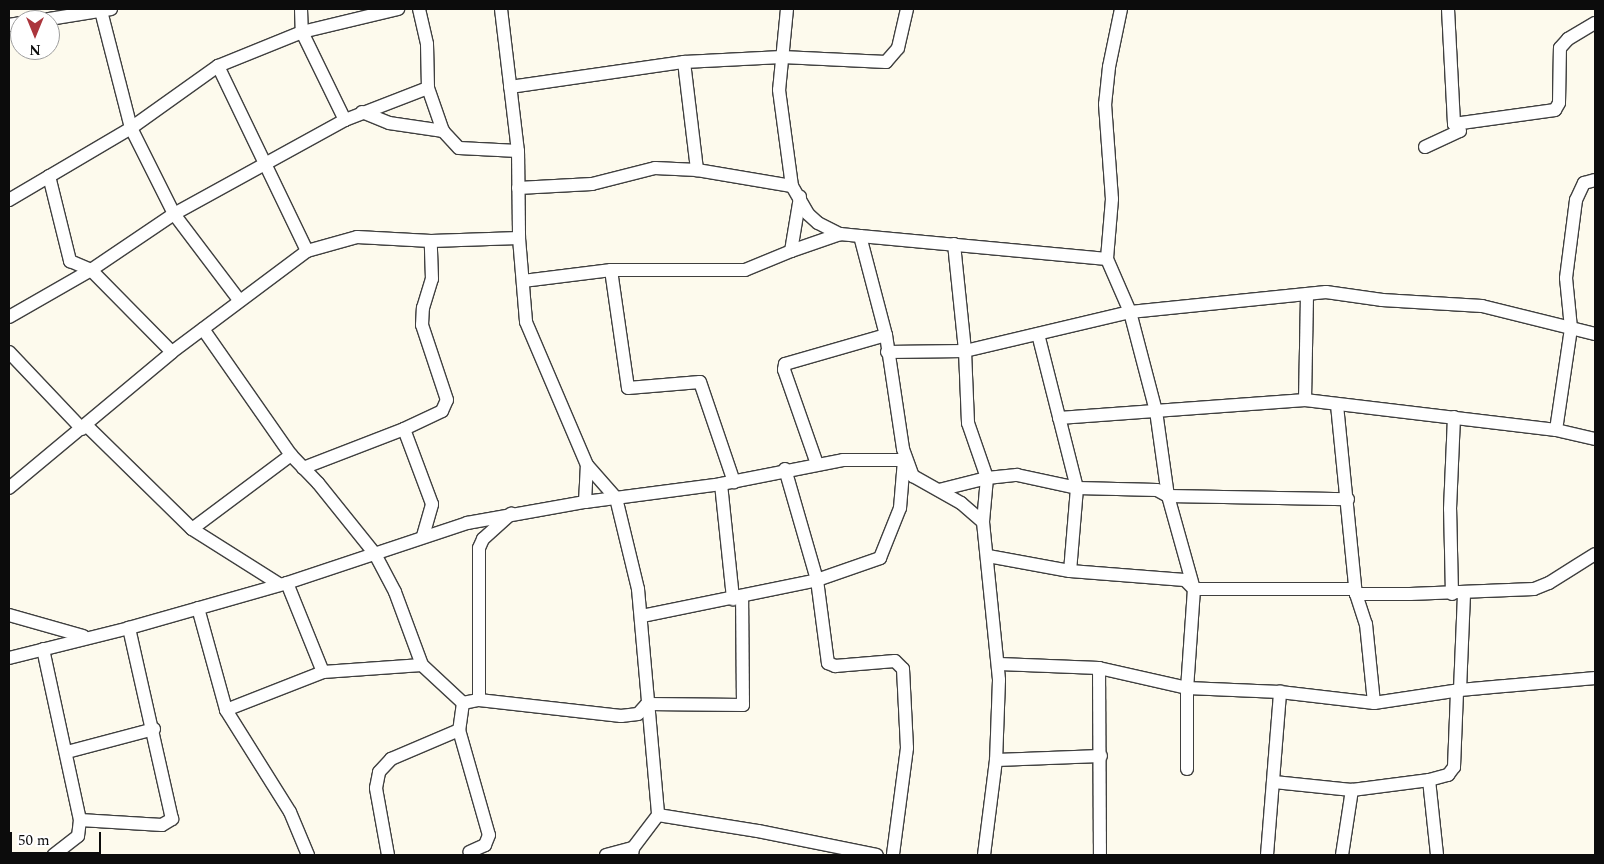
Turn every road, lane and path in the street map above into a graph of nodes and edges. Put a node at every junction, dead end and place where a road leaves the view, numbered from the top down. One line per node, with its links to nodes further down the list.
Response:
1 (301, 9): 12 (street)
2 (398, 9): 12 (street)
3 (419, 9): 17 (street)
4 (501, 9): 16 (street)
5 (787, 9): 13 (street)
6 (907, 9): 13 (street)
7 (1121, 9): 41 (street)
8 (1448, 9): 20 (street)
9 (106, 10): 10 (street); 21 (street)
10 (60, 17)
11 (1595, 23): 20 (street)
12 (302, 32): 15 (street); 19 (street)
13 (782, 56): 14 (street); 29 (street)
14 (684, 62): 16 (street); 26 (street)
15 (218, 66): 21 (street); 25 (street)
16 (510, 87): 24 (street)
17 (428, 88): 18 (street); 22 (street)
18 (362, 112): 19 (street); 22 (street)
19 (344, 120): 25 (street)
20 (1454, 124): 23 (street)
21 (131, 128): 27 (street); 33 (street)
22 (443, 131): 24 (street)
23 (1425, 148)
24 (518, 150): 30 (street)
25 (267, 165): 33 (street); 39 (street)
26 (697, 170): 29 (street); 30 (street)
27 (49, 176): 32 (street); 42 (street)
28 (1595, 180): 49 (street)
29 (792, 186): 31 (street)
30 (518, 188): 36 (street)
31 (800, 197): 34 (street); 40 (street)
32 (9, 200)
33 (174, 214): 42 (street); 46 (street)
34 (840, 234): 35 (street); 40 (street)
35 (860, 236): 38 (street); 53 (street)
36 (519, 238): 37 (street); 44 (street)
37 (431, 241): 39 (street); 64 (street)
38 (954, 244): 41 (street); 54 (street)
39 (307, 251): 46 (street)
40 (791, 251): 43 (street)
41 (1107, 259): 47 (street)
42 (91, 270): 48 (street); 56 (street)
43 (611, 270): 44 (street); 74 (street)
44 (523, 281): 70 (street)
45 (1307, 294): 47 (street); 49 (street); 58 (street)
46 (239, 300): 50 (street)
47 (1130, 312): 51 (street); 60 (street)
48 (9, 317)
49 (1571, 328): 52 (street); 65 (street)
50 (202, 329): 56 (street); 67 (street)
51 (1038, 334): 54 (street); 62 (street)
52 (1595, 334)
53 (886, 335): 57 (street); 69 (street)
54 (965, 351): 57 (street); 73 (street)
55 (9, 352): 63 (street)
56 (172, 352): 63 (street)
57 (887, 352): 68 (street)
58 (1305, 400): 59 (street); 60 (street)
59 (1337, 406): 61 (street); 81 (street)
60 (1156, 410): 62 (street); 79 (street)
61 (1454, 417): 65 (street); 95 (street)
62 (1059, 418): 77 (street)
63 (85, 428): 76 (street); 85 (street)
64 (404, 429): 71 (street); 86 (street)
65 (1556, 430): 66 (street)
66 (1595, 439)
67 (291, 455): 71 (street); 85 (street)
68 (906, 462): 69 (street); 78 (street); 91 (street)
69 (817, 464): 72 (street)
70 (587, 465): 80 (street); 82 (street)
71 (303, 468): 87 (street)
72 (785, 469): 74 (street); 91 (street)
73 (987, 478): 77 (street); 78 (street); 84 (street)
74 (734, 482): 75 (street)
75 (721, 484): 80 (street); 96 (street)
76 (9, 488)
77 (1077, 488): 79 (street); 90 (street)
78 (939, 490): 84 (street)
79 (1168, 496): 81 (street); 93 (street)
80 (616, 498): 82 (street); 99 (street)
81 (1348, 499): 94 (street)
82 (585, 502): 83 (street)
83 (511, 513): 86 (street); 112 (street)
84 (983, 522): 89 (street)
85 (192, 530): 92 (street)
86 (423, 536): 87 (street)
87 (375, 554): 92 (street); 105 (street)
88 (1595, 554): 95 (street)
89 (988, 556): 90 (street); 104 (street)
90 (1070, 572): 93 (street)
91 (817, 580): 96 (street); 135 (street)
92 (283, 583): 97 (street); 107 (street)
93 (1194, 589): 94 (street); 109 (street)
94 (1356, 594): 95 (street); 114 (street)
95 (1458, 594): 110 (street)
96 (737, 598): 99 (street); 115 (street)
97 (198, 608): 100 (street); 116 (street)
98 (9, 615): 101 (street)
99 (642, 616): 115 (street)
100 (130, 628): 101 (street); 117 (street)
101 (86, 636): 102 (street)
102 (43, 649): 103 (street); 119 (street)
103 (9, 654)
104 (999, 664): 106 (street); 121 (street)
105 (422, 665): 107 (street); 113 (street)
106 (1099, 668): 109 (street); 120 (street)
107 (323, 672): 116 (street)
108 (1595, 678): 110 (street)
109 (1187, 688): 111 (street); 122 (street)
110 (1458, 690): 114 (street); 123 (street)
111 (1280, 692): 114 (street); 124 (street)
112 (480, 700): 113 (street); 115 (street)
113 (464, 703): 118 (street)
114 (1374, 703)
115 (647, 704): 126 (street)
116 (226, 710): 131 (street)
117 (154, 729): 119 (street); 127 (street)
118 (459, 730): 128 (street); 132 (street)
119 (67, 752): 127 (street)
120 (1101, 756): 121 (street); 137 (street)
121 (996, 760): 136 (street)
122 (1187, 769)
123 (1429, 780): 125 (street); 140 (street)
124 (1274, 782): 125 (street); 138 (street)
125 (1352, 790): 139 (street)
126 (658, 816): 129 (street); 134 (street)
127 (80, 820): 130 (street)
128 (469, 852)
129 (632, 852): 133 (street)
130 (54, 855)
131 (308, 855)
132 (388, 855)
133 (606, 855)
134 (877, 855)
135 (893, 855)
136 (984, 855)
137 (1100, 855)
138 (1267, 855)
139 (1342, 855)
140 (1437, 855)

